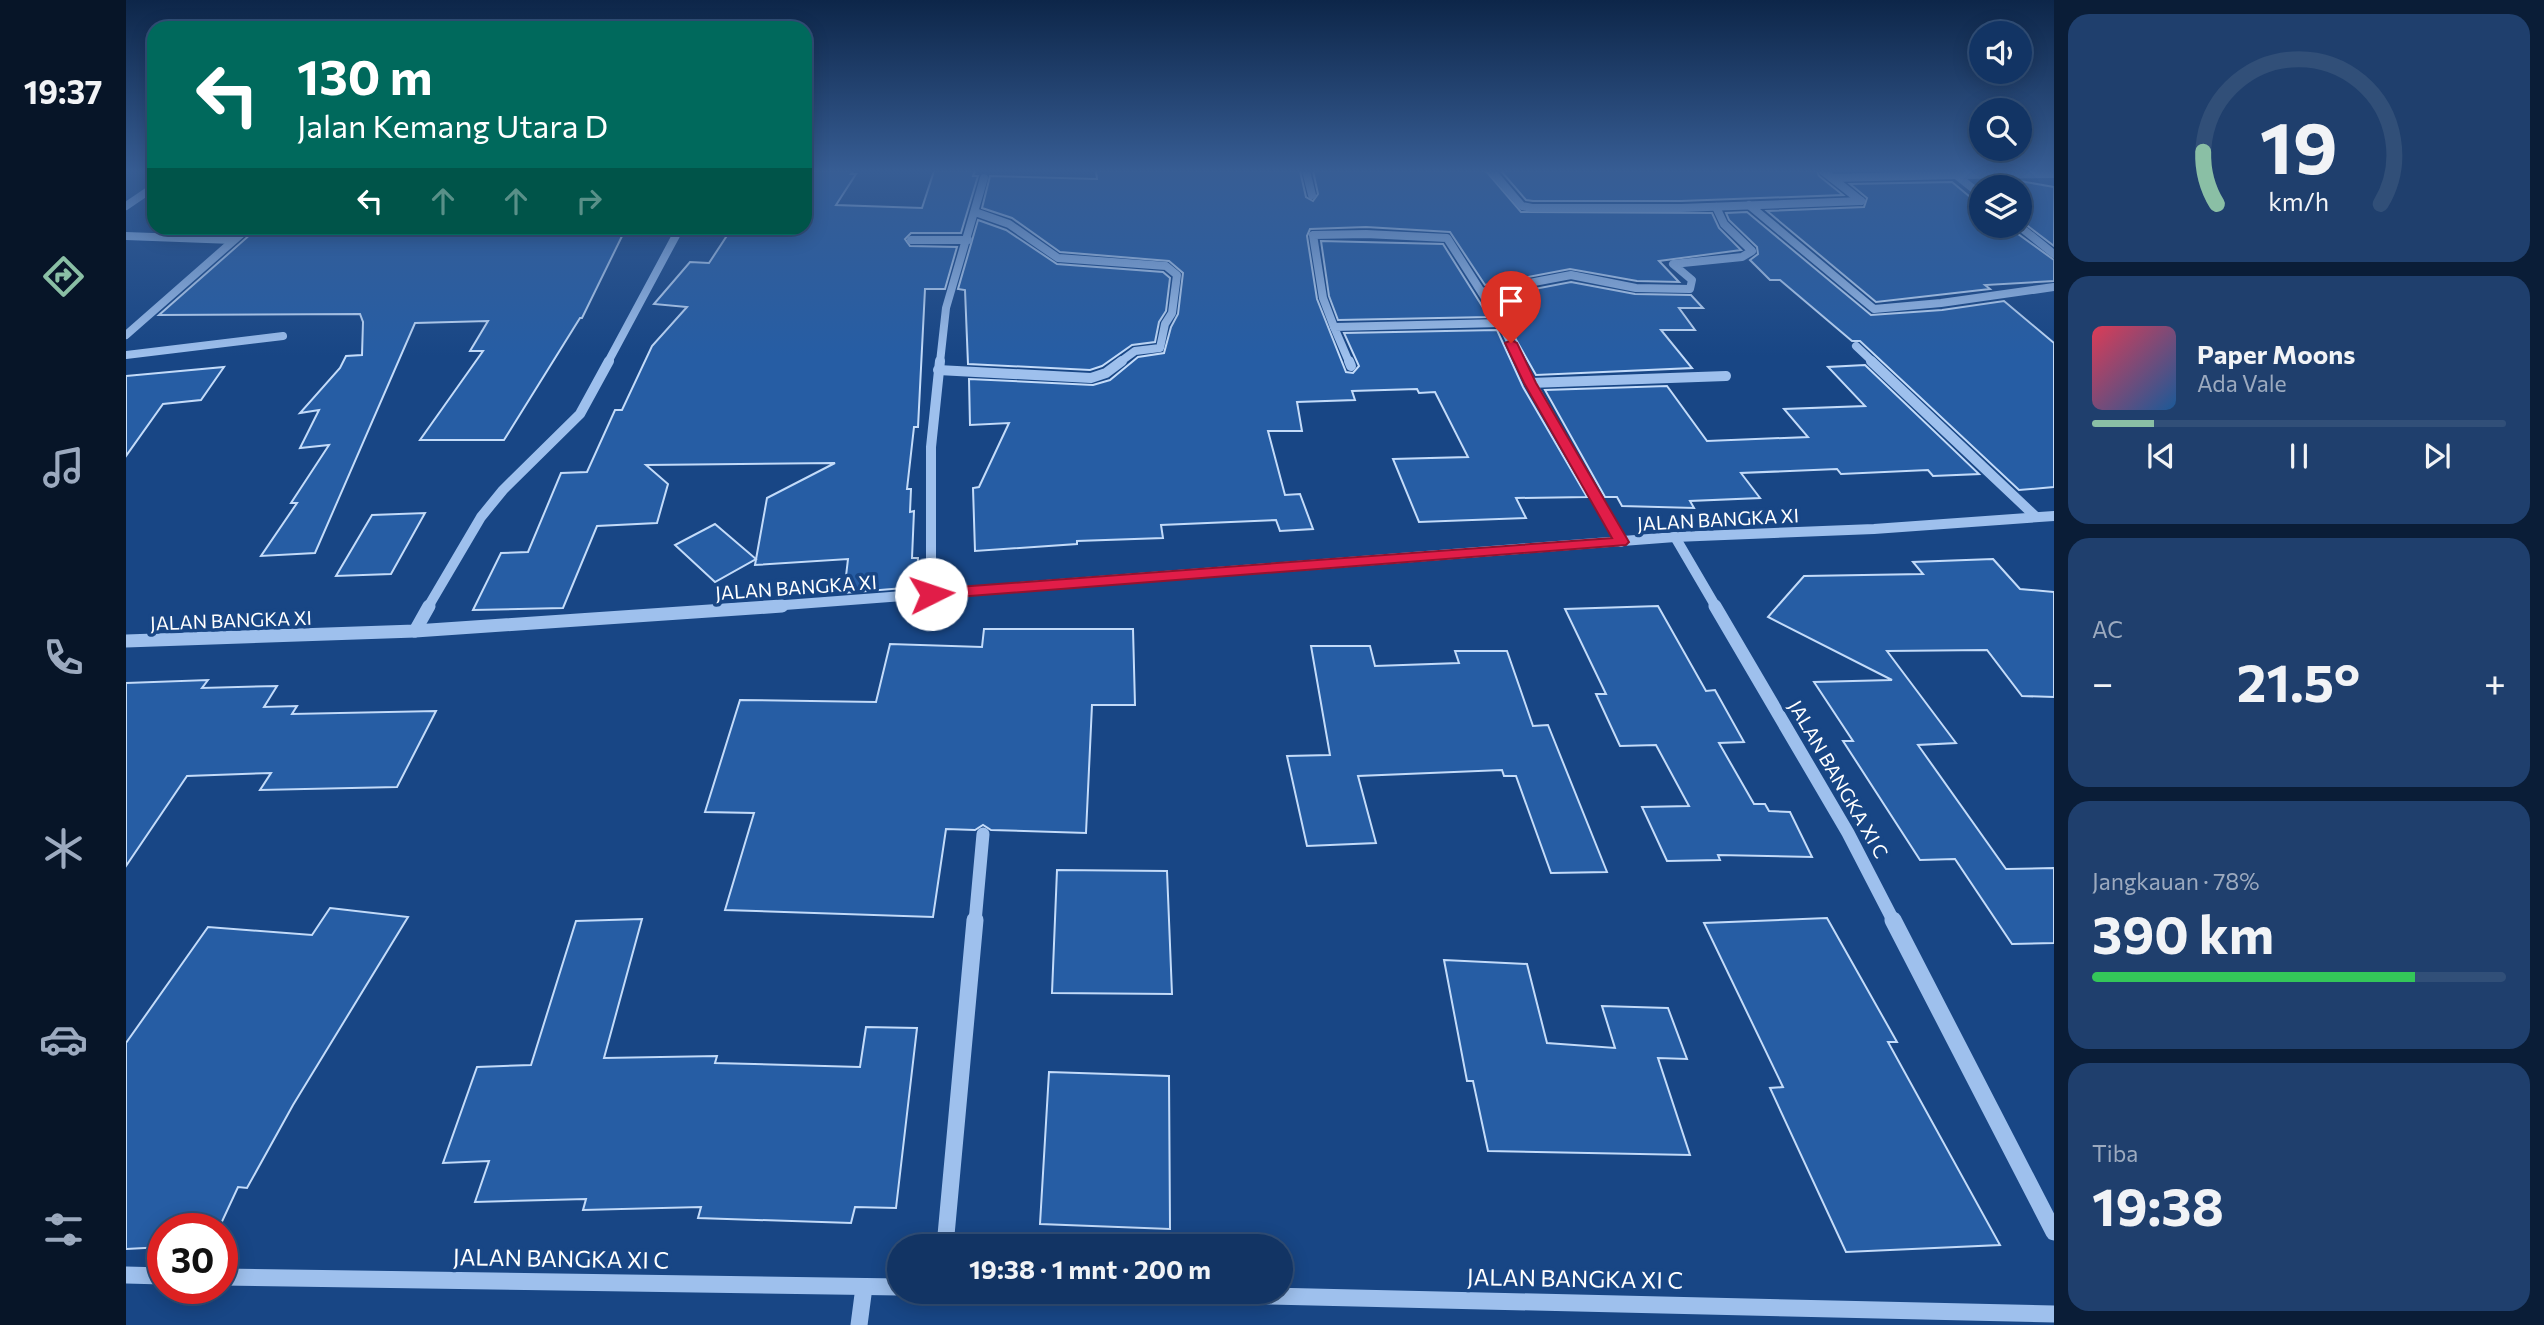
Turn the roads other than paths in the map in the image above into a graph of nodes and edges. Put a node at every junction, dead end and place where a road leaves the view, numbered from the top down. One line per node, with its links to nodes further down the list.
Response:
1 (970, 233): 11 (street)
2 (1022, 233): 22 (street)
3 (1733, 233): 14 (street)
4 (1782, 233): 13 (street)
5 (239, 235): 9 (street)
6 (676, 235): 30 (street)
7 (126, 236): 9 (street)
8 (2032, 236): 12 (street)
9 (233, 240): 17 (street)
10 (911, 240): 11 (street)
11 (968, 240): 22 (street)
12 (2054, 254)
13 (2054, 287)
14 (1482, 292): 15 (street); 16 (street)
15 (1501, 323): 16 (street); 24 (street)
16 (1334, 327): 21 (street)
17 (126, 335)
18 (283, 336): 20 (street)
19 (1856, 346): 26 (street)
20 (126, 355)
21 (1352, 366)
22 (938, 370): 29 (street)
23 (1726, 376): 24 (street)
24 (1530, 383): 28 (street)
25 (2054, 516): 26 (street, JALAN BANGKA XI)
26 (2036, 517): 27 (street, JALAN BANGKA XI)
27 (1675, 537): 28 (street, JALAN BANGKA XI); 33 (street, JALAN BANGKA XI C)
28 (1621, 542): 29 (street, JALAN BANGKA XI)
29 (931, 594): 30 (street, JALAN BANGKA XI)
30 (415, 631): 31 (street, JALAN BANGKA XI)
31 (126, 641)
32 (983, 834): 34 (street)
33 (2054, 1232)
34 (947, 1234)
35 (126, 1275): 36 (street)
36 (147, 1276)
37 (238, 1277): 38 (street, JALAN BANGKA XI C)
38 (864, 1287): 39 (street, JALAN BANGKA XI C); 42 (street)
39 (887, 1287)
40 (1293, 1297): 41 (street, JALAN BANGKA XI C)
41 (2054, 1314)
42 (859, 1325)

